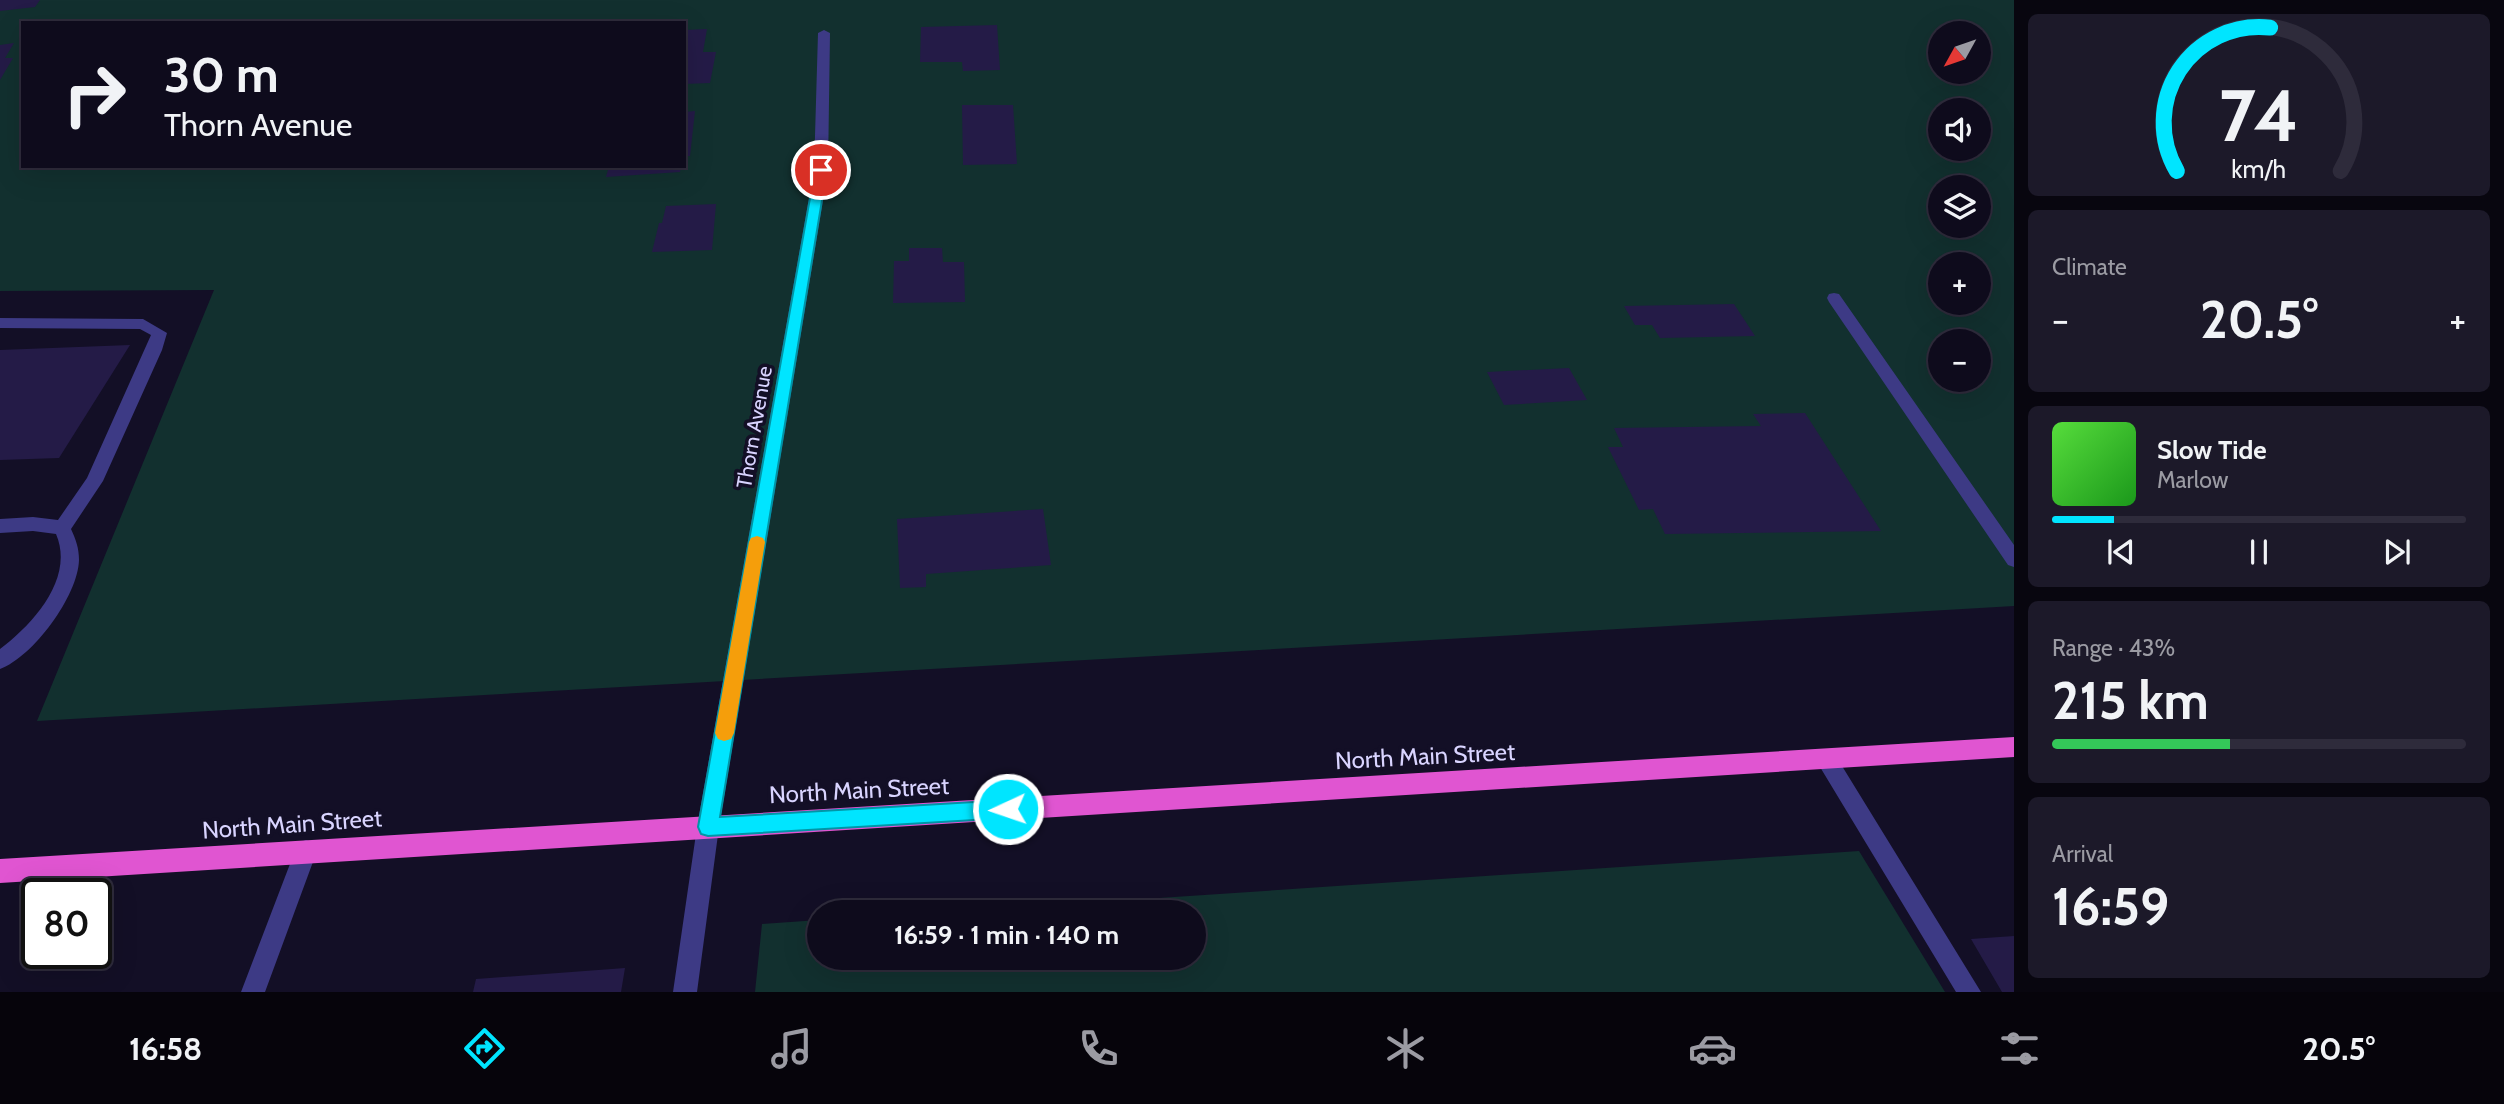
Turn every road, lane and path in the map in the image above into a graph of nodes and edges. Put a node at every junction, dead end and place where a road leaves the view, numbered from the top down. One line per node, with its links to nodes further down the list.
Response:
1 (824, 33): 10 (street, Thorn Avenue)
2 (1834, 298): 6 (street)
3 (0, 323): 5 (street)
4 (0, 526): 5 (street)
5 (62, 528): 7 (street)
6 (2014, 561)
7 (0, 660)
8 (2014, 747): 9 (highway, North Main Street)
9 (1827, 760): 10 (highway, North Main Street); 15 (street)
10 (708, 827): 11 (highway, North Main Street); 14 (street, Thorn Avenue)
11 (306, 850): 12 (highway, North Main Street); 13 (street)
12 (0, 871)
13 (253, 992)
14 (685, 992)
15 (1969, 992)

